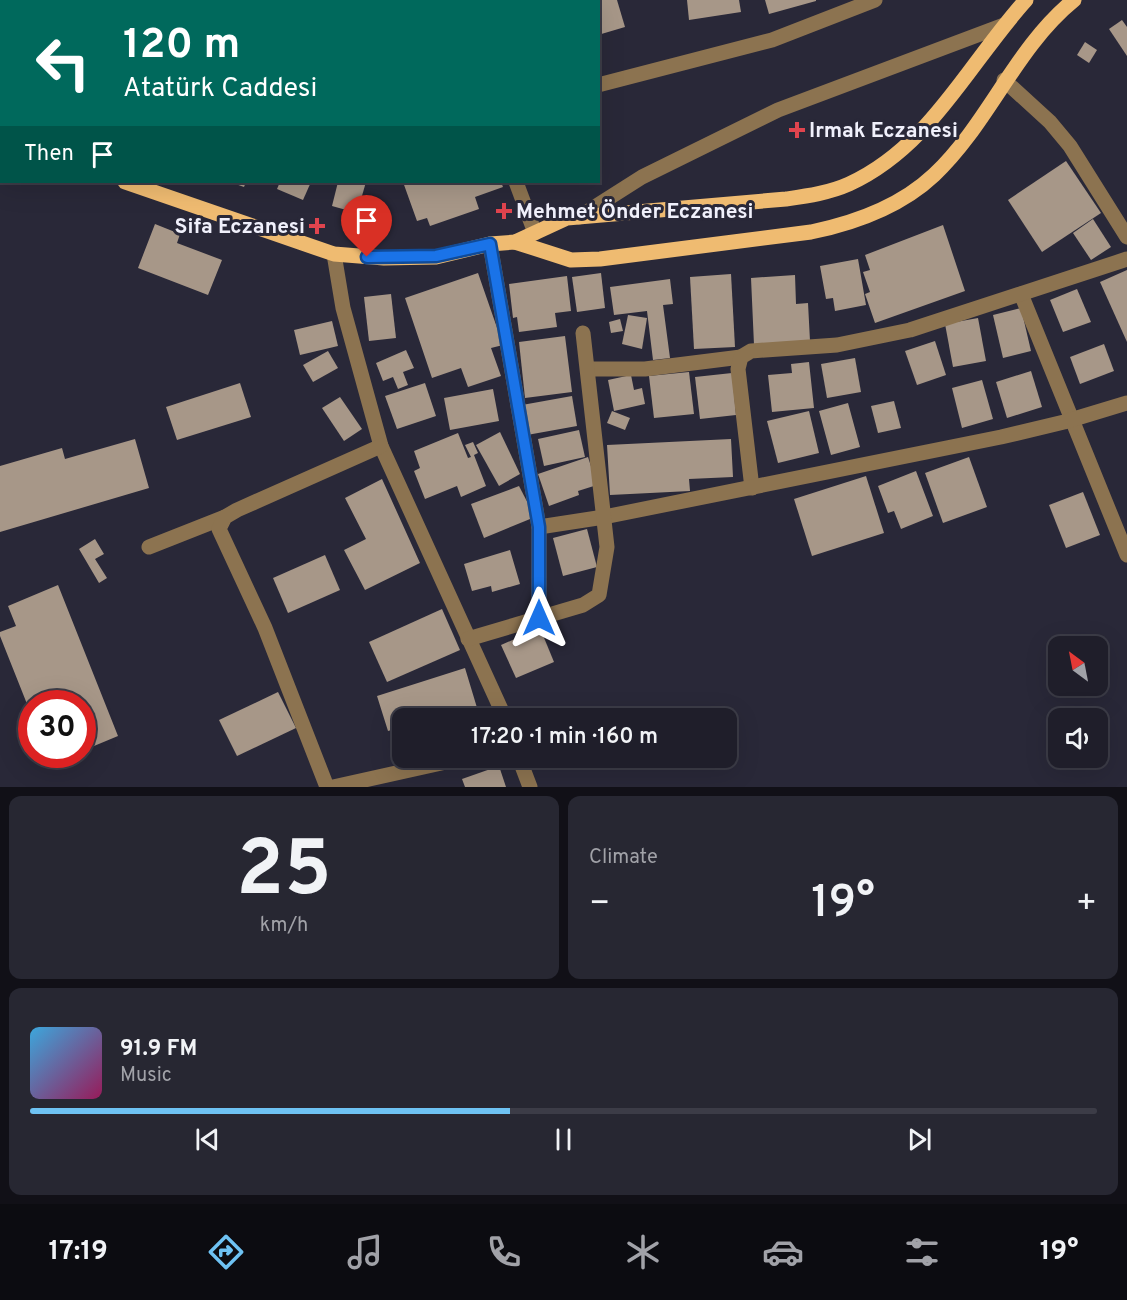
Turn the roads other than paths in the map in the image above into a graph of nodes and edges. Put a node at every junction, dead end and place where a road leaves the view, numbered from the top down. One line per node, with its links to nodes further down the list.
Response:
1 (875, 0): 6 (street)
2 (1026, 0): 4 (main road)
3 (1074, 0): 5 (main road)
4 (1004, 25): 9 (street); 9 (main road)
5 (1004, 80): 11 (street); 12 (main road)
6 (600, 84)
7 (132, 183): 14 (main road)
8 (516, 183): 10 (street)
9 (579, 217): 10 (main road)
10 (535, 233): 12 (main road)
11 (1127, 237)
12 (515, 242): 13 (main road)
13 (490, 244): 14 (main road); 26 (street)
14 (334, 254): 22 (street)
15 (1127, 259): 16 (street)
16 (1020, 294): 18 (street); 21 (street)
17 (583, 333): 19 (street)
18 (741, 357): 19 (street); 23 (street)
19 (588, 369): 25 (street)
20 (1127, 404): 21 (street)
21 (1072, 420): 23 (street); 28 (street)
22 (381, 446): 24 (street); 30 (street)
23 (752, 488): 25 (street)
24 (225, 517): 27 (street); 34 (street)
25 (604, 517): 26 (street); 29 (street)
26 (539, 527): 29 (street)
27 (149, 546)
28 (1127, 555)
29 (539, 618): 30 (street)
30 (468, 639): 31 (street)
31 (500, 708)
32 (419, 768): 35 (street)
33 (523, 768): 36 (street)
34 (327, 787)
35 (333, 787)
36 (530, 787)

